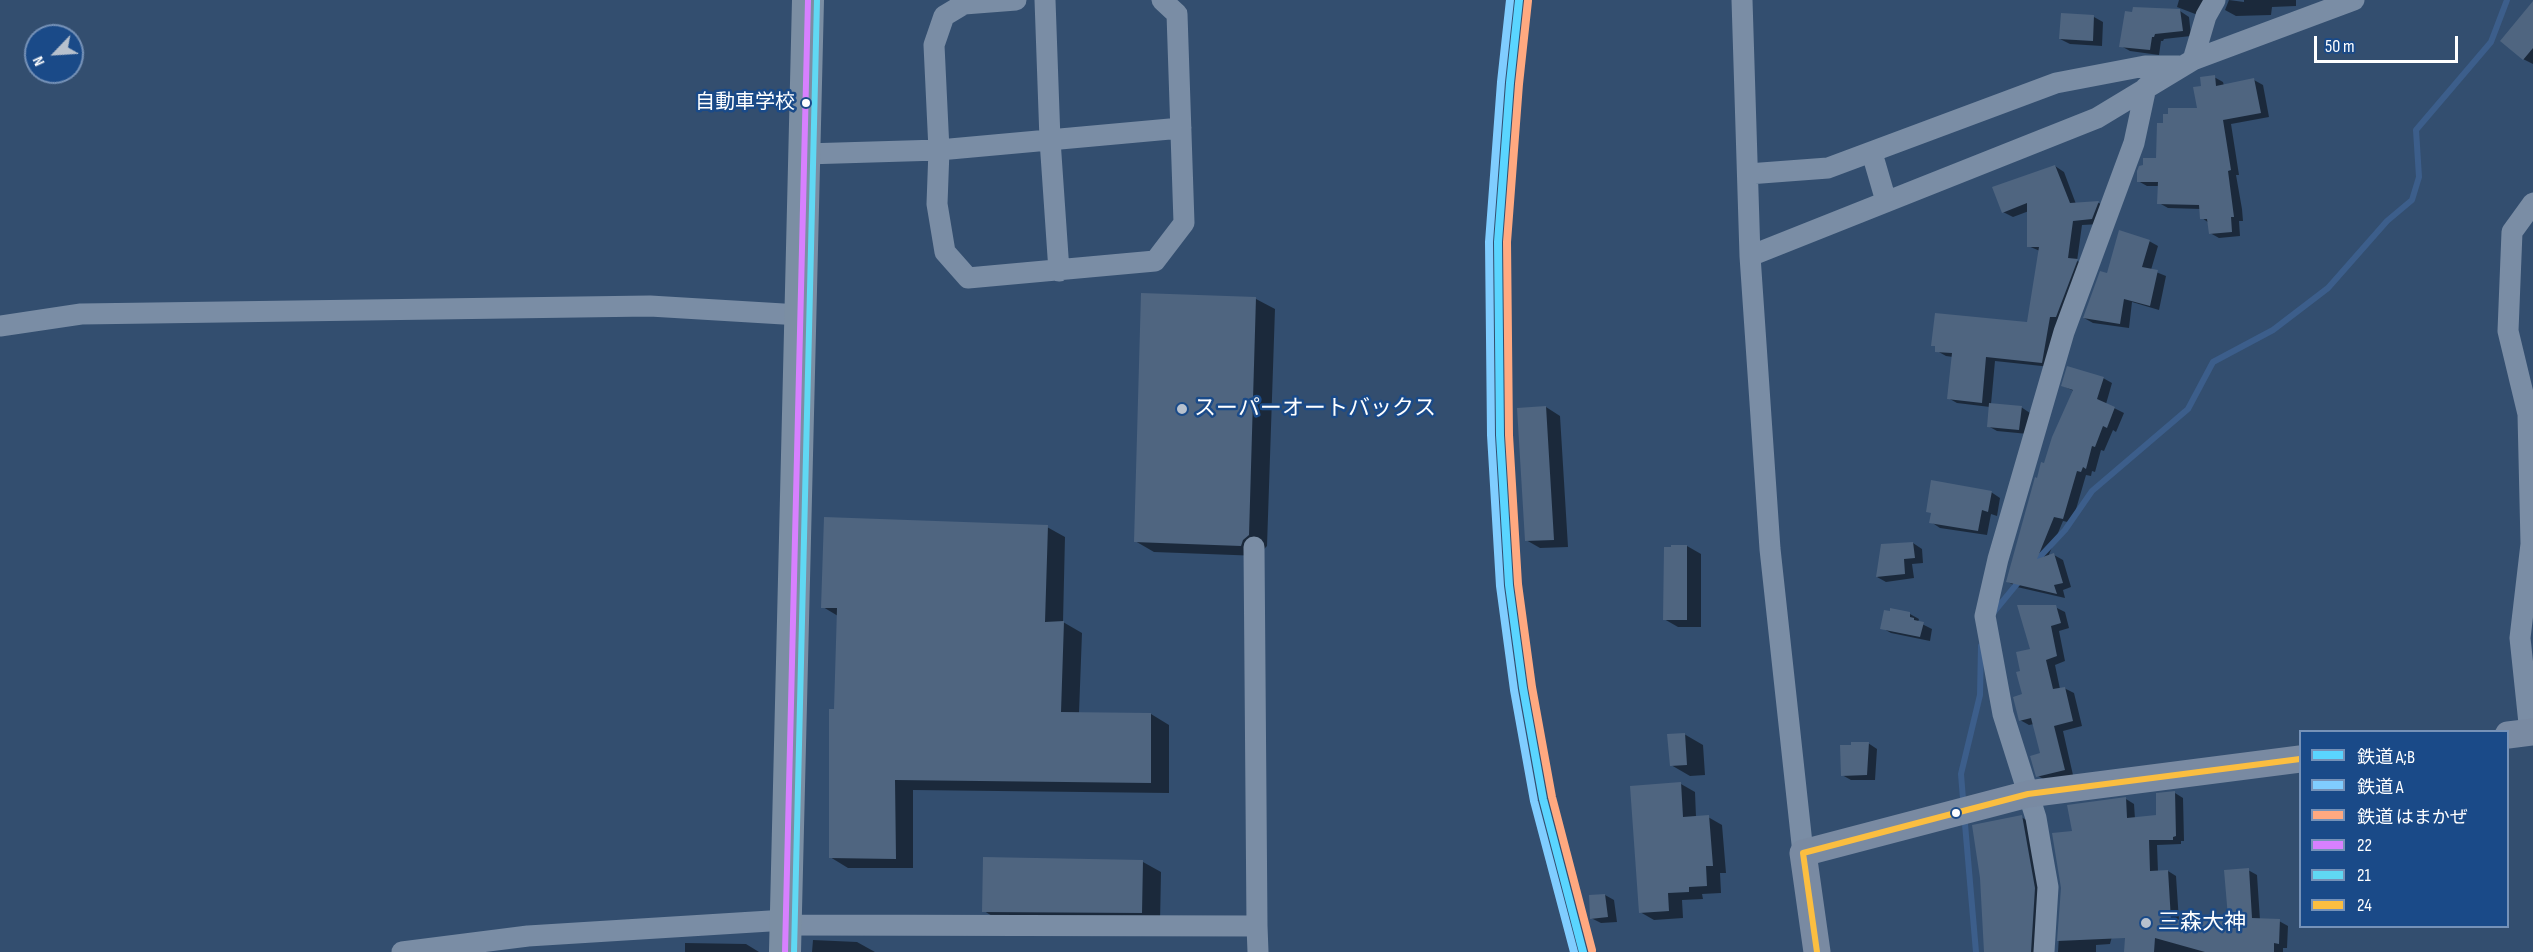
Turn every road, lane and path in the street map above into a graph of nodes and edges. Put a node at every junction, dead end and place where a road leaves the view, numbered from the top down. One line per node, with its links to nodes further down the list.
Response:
1 (808, 0): 14 (highway)
2 (1016, 0): 12 (street)
3 (1045, 0): 11 (street)
4 (1162, 0): 10 (street)
5 (1742, 0): 15 (street)
6 (2215, 0): 8 (street)
7 (2354, 0): 8 (street)
8 (2186, 63): 9 (street); 13 (street)
9 (2146, 87): 16 (street); 25 (street)
10 (1181, 128): 11 (street); 19 (street)
11 (1050, 140): 12 (street); 19 (street)
12 (939, 150): 14 (street); 19 (street)
13 (1872, 153): 15 (street); 16 (street)
14 (805, 154): 20 (highway)
15 (1748, 174): 18 (street)
16 (1887, 201): 18 (street)
17 (2533, 203): 23 (street)
18 (1750, 256): 26 (street)
19 (1059, 271)
20 (800, 315): 21 (street); 28 (highway)
21 (0, 326)
22 (1254, 546): 27 (street)
23 (2523, 733)
24 (2299, 759): 25 (main road)
25 (2028, 794): 26 (main road); 32 (street)
26 (1803, 853): 31 (main road)
27 (1257, 926): 28 (street); 30 (street)
28 (786, 933): 29 (street)
29 (402, 952)
30 (1258, 952)
31 (1817, 952)
32 (2044, 952)

